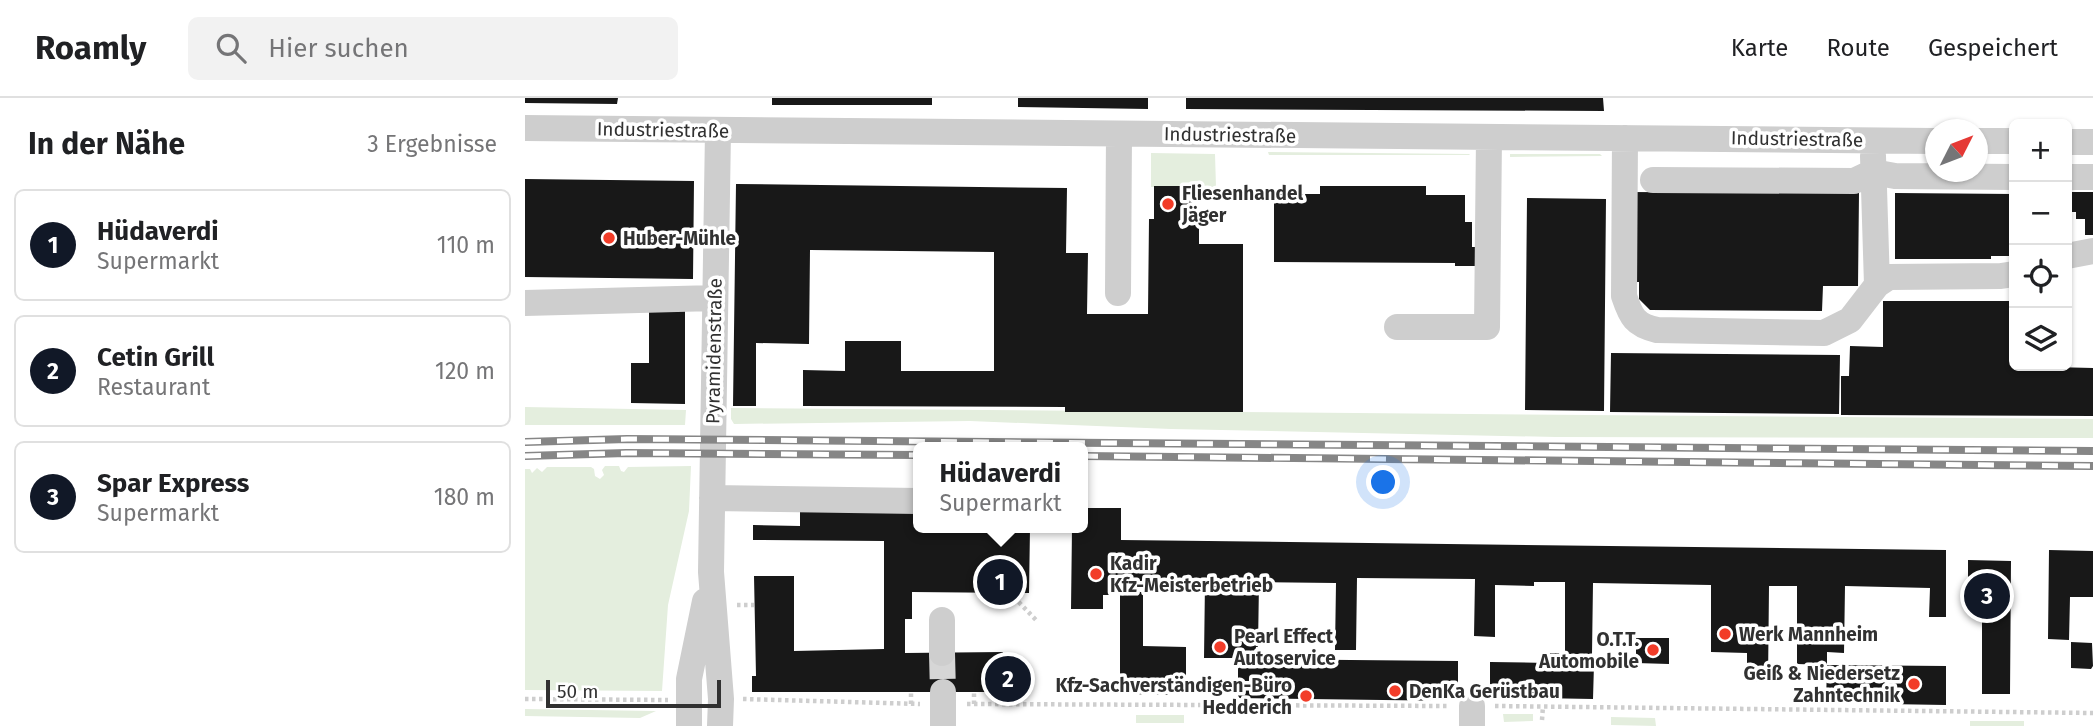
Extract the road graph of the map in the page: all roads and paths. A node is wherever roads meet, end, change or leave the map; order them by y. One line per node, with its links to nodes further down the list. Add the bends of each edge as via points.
1 (525, 128): 2 (street, Industriestraße)
2 (718, 131): 3 (street, Industriestraße); 20 (street, Pyramidenstraße)
3 (1119, 134): 4 (street, Industriestraße); 19 (street)
4 (1489, 137): 5 (street, Industriestraße); 22 (street, via 1487,327)
5 (1625, 138): 6 (street, Industriestraße); 18 (street, via 1624,296 1641,327 1825,332 1850,320)
6 (1873, 140): 7 (street, Industriestraße); 12 (street)
7 (1925, 141)
8 (1988, 141): 9 (street)
9 (2009, 141)
10 (2072, 142): 11 (street)
11 (2093, 142)
12 (1884, 174): 13 (street); 16 (street, via 1854,181); 18 (street)
13 (2009, 177)
14 (2072, 177): 15 (street)
15 (2093, 177)
16 (1653, 180)
17 (2009, 275): 18 (street, via 1889,277)
18 (1877, 285)
19 (1118, 293)
20 (715, 298): 21 (street); 23 (street, Pyramidenstraße)
21 (525, 303)
22 (1397, 327)
23 (712, 498): 24 (street); 25 (street, Pyramidenstraße)
24 (913, 501)
25 (711, 572): 50 (street, Pyramidenstraße, via 689,678); 51 (street, Pyramidenstraße)
26 (1009, 593): 30 (path)
27 (731, 605): 28 (path)
28 (754, 605)
29 (942, 620): 31 (street)
30 (1037, 621)
31 (942, 653)
32 (789, 692): 40 (path)
33 (855, 692): 41 (path)
34 (974, 692): 43 (path)
35 (911, 693): 42 (path)
36 (525, 699): 39 (path)
37 (746, 699): 38 (path)
38 (761, 699): 40 (path); 45 (path)
39 (668, 700)
40 (788, 700): 41 (path)
41 (854, 702): 42 (path)
42 (911, 704): 46 (path)
43 (974, 704): 46 (path); 48 (path)
44 (1543, 706): 47 (path); 48 (path); 49 (path)
45 (761, 707)
46 (943, 708)
47 (2093, 713)
48 (1472, 716)
49 (1542, 720)
50 (688, 726)
51 (720, 726)

